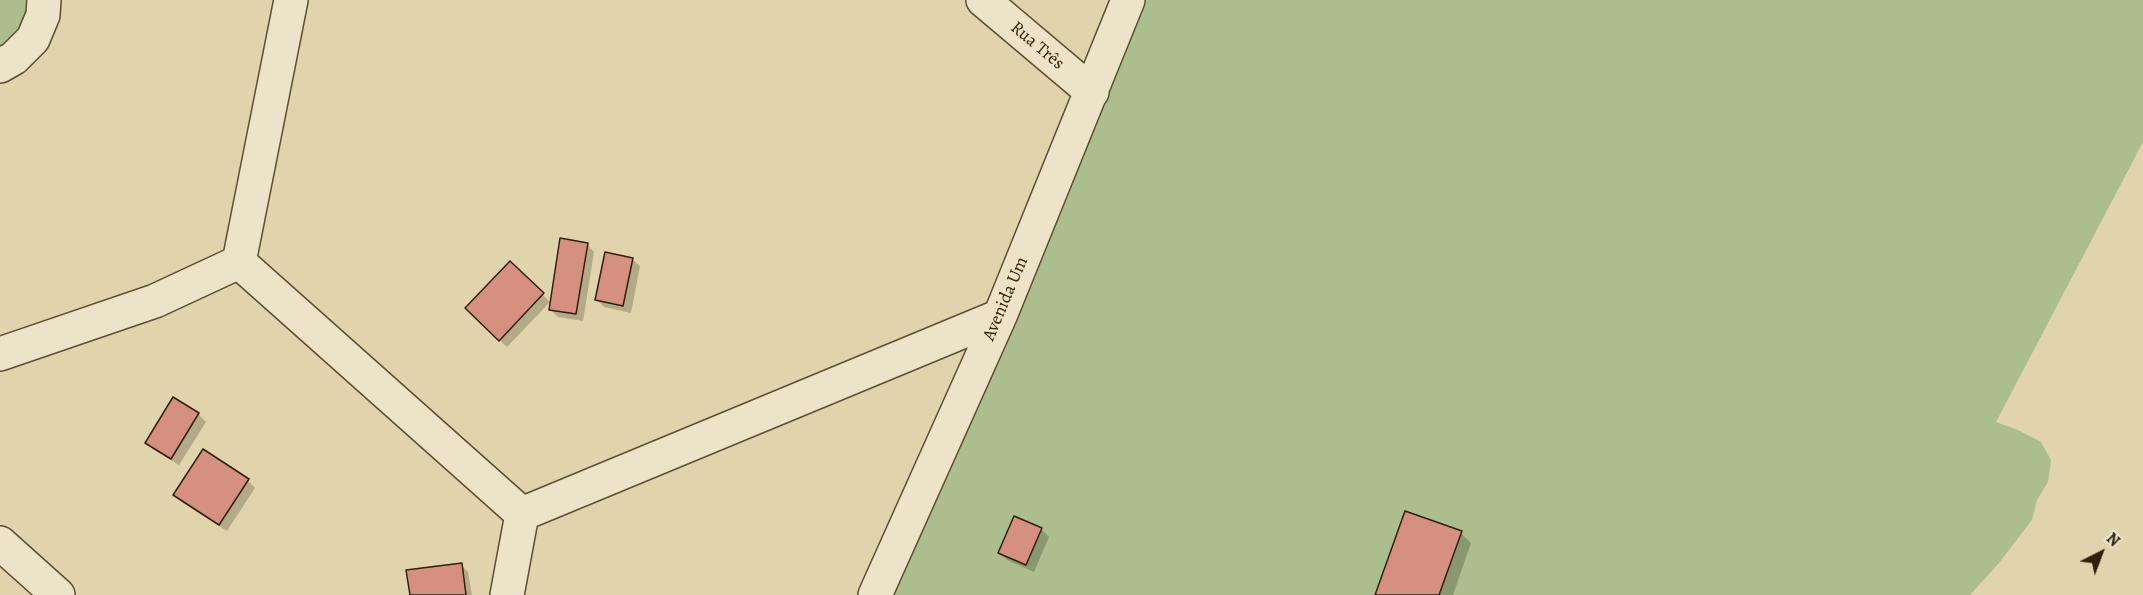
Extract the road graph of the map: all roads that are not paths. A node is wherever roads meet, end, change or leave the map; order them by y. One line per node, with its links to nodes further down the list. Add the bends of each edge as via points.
1 (44, 0): 5 (street, via 43,15 33,39)
2 (291, 0): 7 (street)
3 (983, 0): 6 (street, Rua Três)
4 (1128, 0): 6 (street, Avenida Um)
5 (0, 66)
6 (1092, 92): 8 (street, Avenida Um)
7 (239, 262): 9 (street, via 155,301); 10 (street)
8 (1000, 316): 10 (street); 14 (street, Avenida Um)
9 (0, 354)
10 (522, 514): 13 (street)
11 (0, 543): 12 (street)
12 (58, 595)
13 (507, 595)
14 (875, 595)

